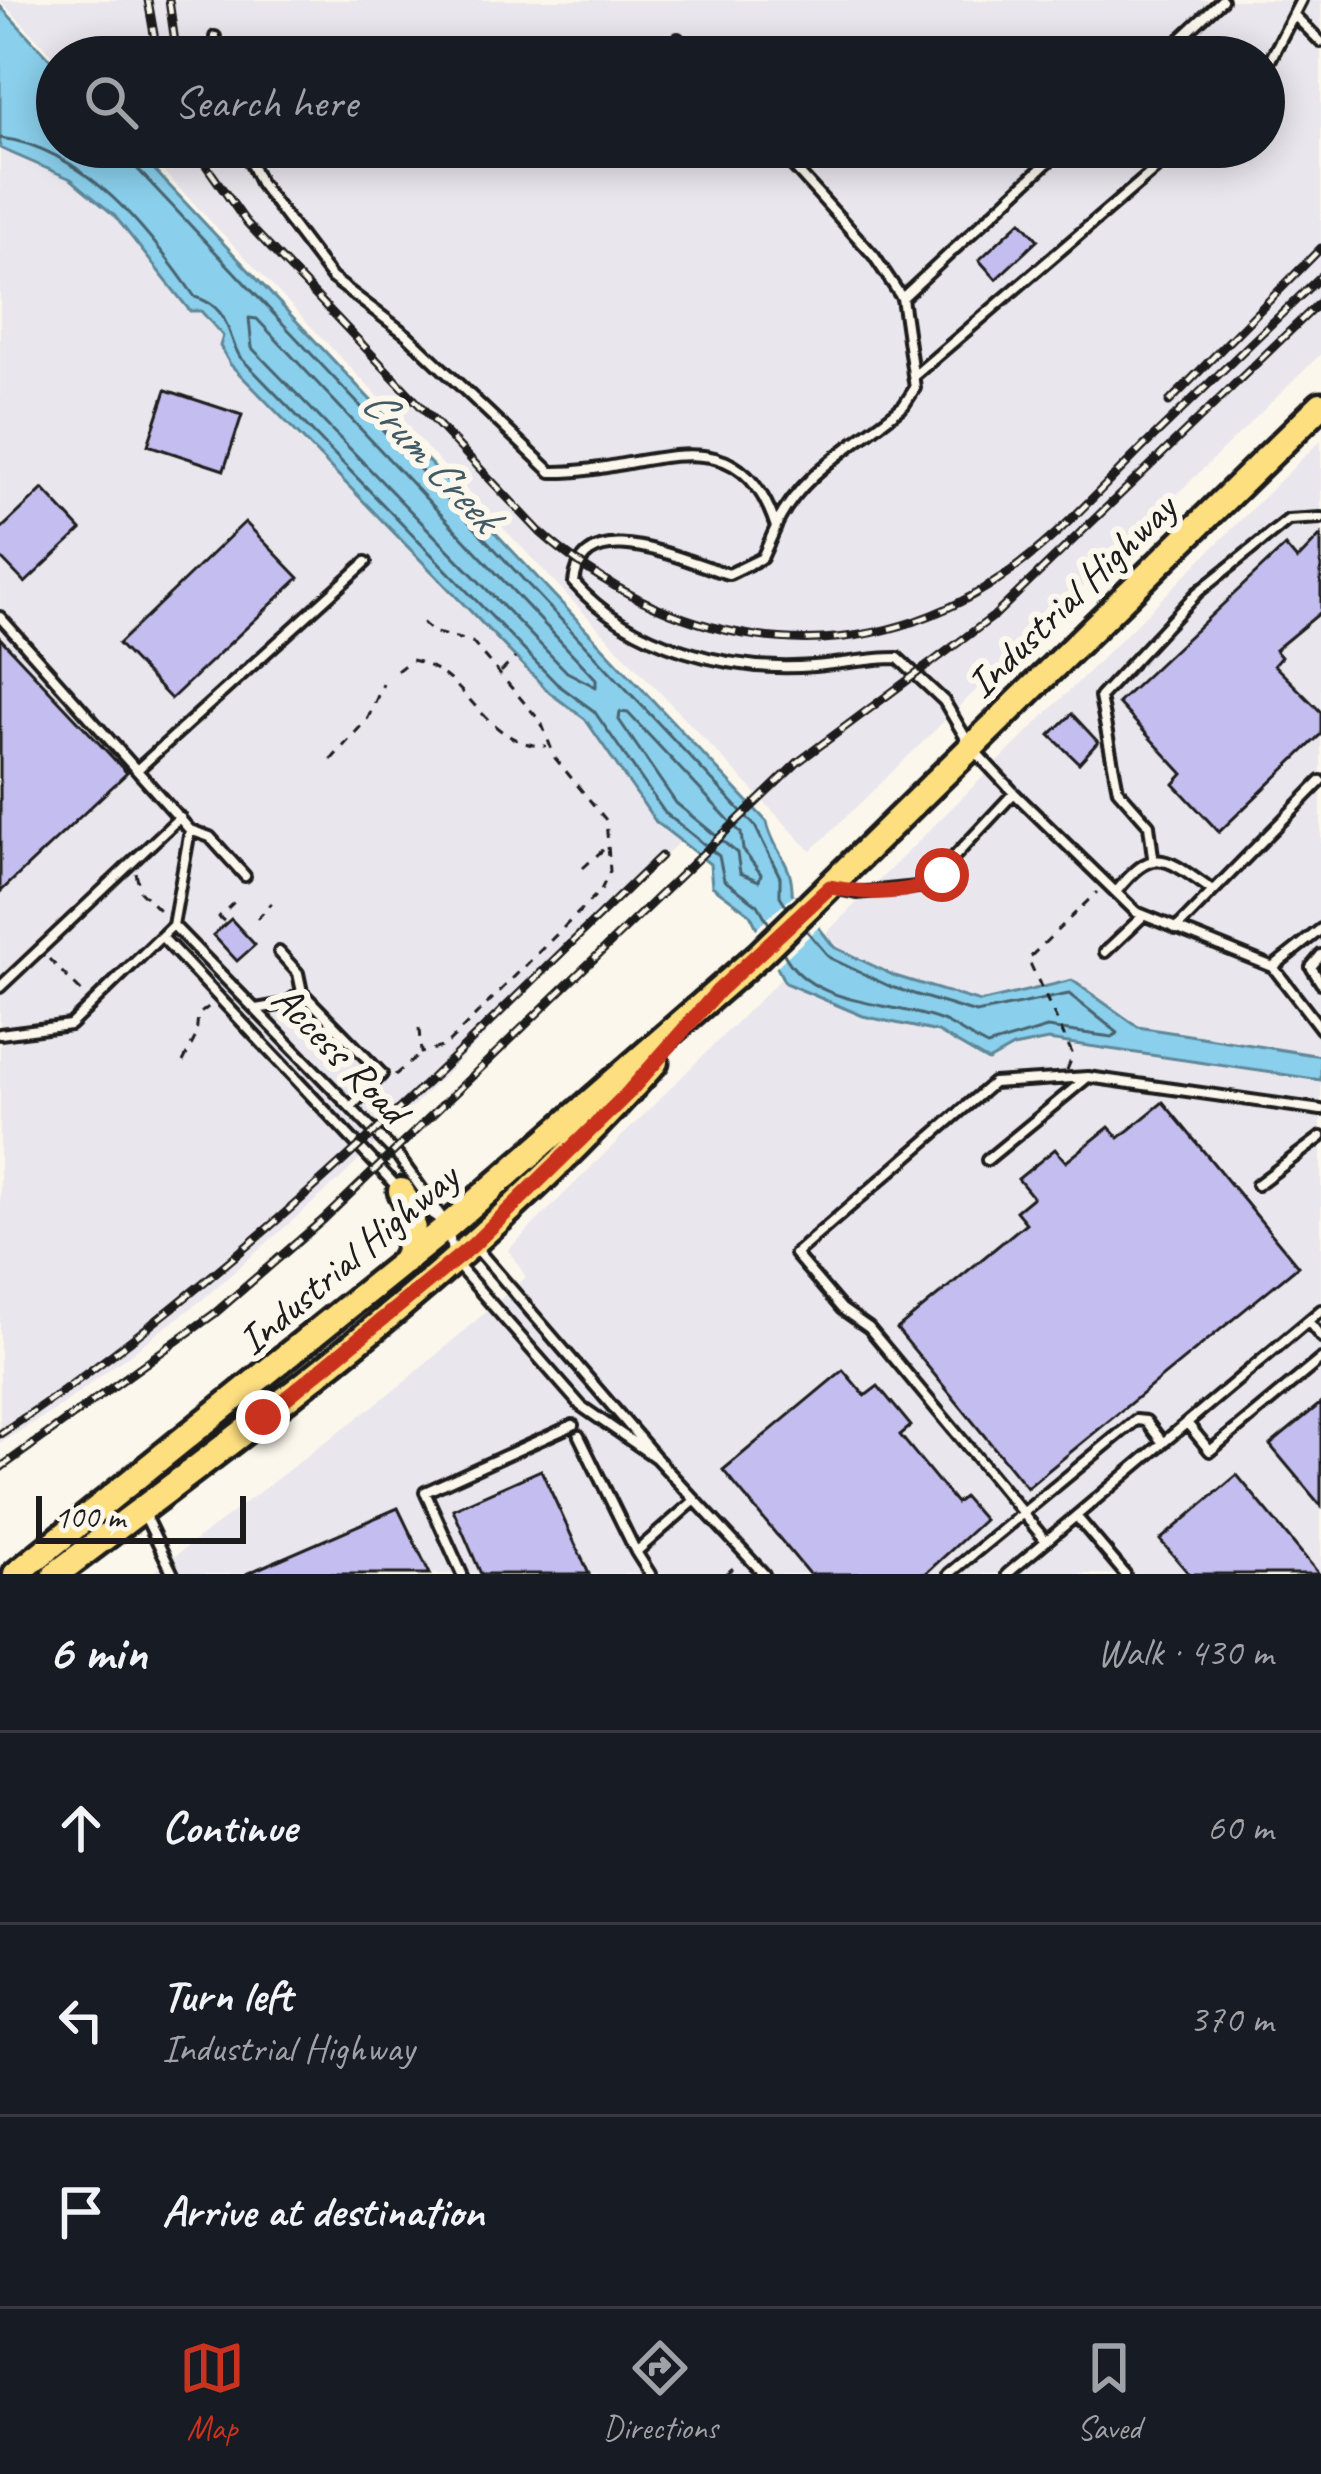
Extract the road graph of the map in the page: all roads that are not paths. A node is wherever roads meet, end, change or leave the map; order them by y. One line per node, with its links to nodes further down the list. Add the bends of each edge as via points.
1 (1222, 0): 4 (lane)
2 (1300, 0): 3 (lane)
3 (1294, 15): 5 (lane); 6 (lane)
4 (1183, 36)
5 (1283, 36)
6 (1321, 43)
7 (253, 168): 15 (lane, via 332,278 407,335 551,472 682,455 719,458 756,480)
8 (795, 168): 11 (lane)
9 (1041, 168): 11 (lane)
10 (1157, 168): 12 (lane)
11 (902, 298): 12 (lane)
12 (914, 376): 15 (lane, via 904,405 808,479)
13 (1321, 405): 18 (main road, Industrial Highway)
14 (1321, 518): 24 (lane, via 1288,520 1198,592 1100,697 1118,790 1149,825)
15 (776, 527): 18 (lane, via 762,558 729,574 607,543 575,569 574,583 639,633 719,662 811,667 898,658 944,701)
16 (366, 562): 19 (lane)
17 (0, 617): 19 (lane)
18 (971, 747): 21 (lane); 26 (main road, Industrial Highway)
19 (140, 768): 22 (lane)
20 (1321, 781): 27 (lane)
21 (1014, 793): 26 (lane, via 927,886); 28 (lane)
22 (179, 818): 23 (lane); 39 (lane)
23 (190, 830): 25 (lane, via 210,837); 30 (lane)
24 (1153, 857): 27 (lane); 28 (lane)
25 (245, 876)
26 (830, 887): 40 (main road, Industrial Highway)
27 (1210, 890): 31 (lane)
28 (1116, 892): 29 (lane)
29 (1143, 916): 31 (lane); 35 (lane)
30 (173, 925): 33 (lane); 42 (lane, Access Road)
31 (1176, 929): 37 (lane)
32 (1321, 929): 37 (lane)
33 (161, 937): 45 (lane, via 70,1025); 46 (lane, Access Road)
34 (279, 952): 41 (lane)
35 (1106, 952)
36 (1321, 955): 38 (lane, via 1311,967)
37 (1274, 967): 44 (lane)
38 (1321, 983)
39 (0, 987)
40 (718, 991): 54 (main road, Industrial Highway); 55 (main road, Industrial Highway, via 628,1093)
41 (302, 992): 42 (lane); 48 (lane, via 382,1074)
42 (256, 1009): 43 (lane, Access Road)
43 (267, 1020): 46 (lane); 48 (lane, Access Road)
44 (1321, 1029)
45 (0, 1034)
46 (252, 1034): 53 (lane, Access Road)
47 (1088, 1077): 49 (lane); 51 (lane); 68 (lane, via 993,1083 796,1254 869,1328)
48 (351, 1107): 54 (lane, Access Road)
49 (1321, 1110)
50 (1321, 1138): 52 (lane)
51 (987, 1160)
52 (1257, 1185)
53 (401, 1191): 54 (lane, Access Road); 56 (main road, via 415,1234)
54 (448, 1226): 55 (lane); 55 (lane); 56 (main road, Industrial Highway)
55 (463, 1252): 65 (lane); 65 (lane, via 581,1406); 67 (main road, Industrial Highway)
56 (404, 1263): 72 (main road, Industrial Highway)
57 (1321, 1310): 58 (lane)
58 (1308, 1321): 59 (lane); 61 (lane)
59 (1321, 1337)
60 (1321, 1359): 61 (lane, via 1210,1450)
61 (1187, 1423): 64 (lane)
62 (573, 1425): 75 (lane, via 425,1492)
63 (579, 1436): 71 (lane)
64 (1163, 1443): 68 (lane, via 1136,1420); 69 (lane)
65 (656, 1458): 66 (lane)
66 (694, 1501): 71 (lane); 77 (lane)
67 (142, 1509): 73 (main road, Industrial Highway); 74 (lane)
68 (1022, 1514): 70 (lane); 78 (lane)
69 (1076, 1516): 70 (lane); 80 (lane)
70 (1046, 1541): 79 (lane)
71 (636, 1552): 76 (lane)
72 (16, 1574)
73 (56, 1574)
74 (173, 1574)
75 (462, 1574)
76 (650, 1574)
77 (764, 1574)
78 (949, 1574)
79 (1007, 1574)
80 (1125, 1574)

